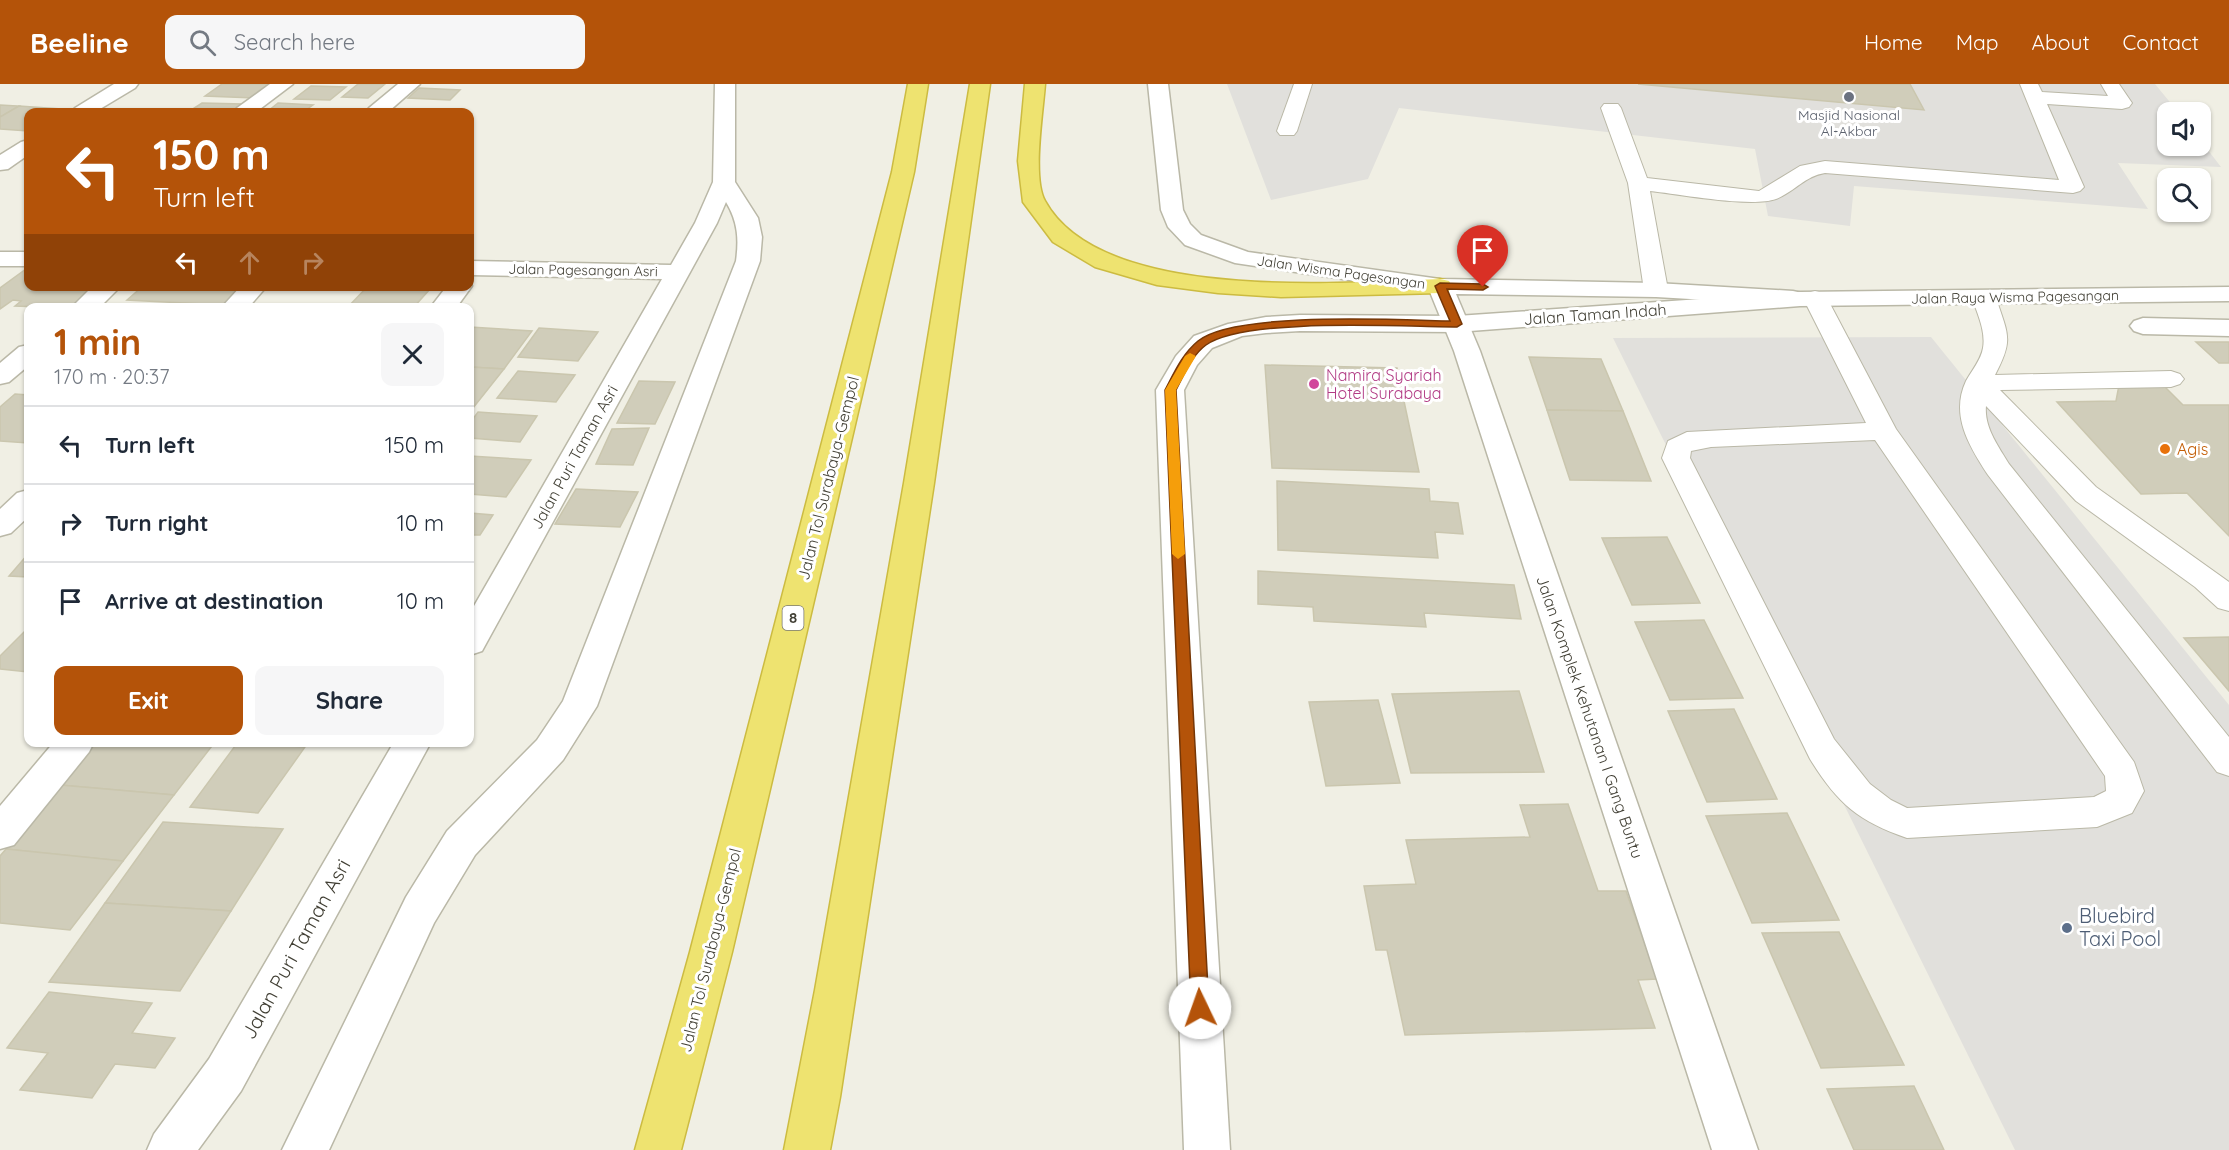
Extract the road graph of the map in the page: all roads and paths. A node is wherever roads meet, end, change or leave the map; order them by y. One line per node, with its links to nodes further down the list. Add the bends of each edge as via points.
1 (128, 84): 12 (street)
2 (283, 84): 13 (street)
3 (410, 84): 14 (street)
4 (725, 84): 19 (street, Jalan Pagesangan Asri)
5 (918, 84): 55 (highway, Jalan Tol Surabaya–Gempol / 8, via 903,172 714,940)
6 (980, 84): 52 (highway)
7 (1035, 84): 25 (highway, via 1029,180 1033,199 1044,221 1085,252 1125,271 1178,282 1304,290)
8 (1158, 84): 25 (street, Jalan Wisma Pagesangan, via 1172,210 1180,227 1193,240 1243,258)
9 (1303, 84): 16 (lane)
10 (2110, 84): 11 (lane, via 2122,103)
11 (2031, 91): 20 (lane, via 2073,187 1825,167 1807,170 1759,197)
12 (89, 108)
13 (250, 108)
14 (381, 108)
15 (1611, 108): 20 (lane)
16 (1287, 131)
17 (24, 149): 18 (street)
18 (0, 164)
19 (724, 182): 23 (street, Jalan Pagesangan Asri); 54 (street, via 748,222 752,240 748,261 579,706 550,750 460,843 420,910)
20 (1638, 183): 26 (lane)
21 (0, 259): 22 (street)
22 (24, 260)
23 (678, 272): 24 (street, Jalan Pagesangan Asri); 47 (street, Jalan Puri Taman Asri)
24 (474, 275)
25 (1440, 286): 26 (street, Jalan Wisma Pagesangan); 36 (street, Jalan Komplek Kehutanan I Gang Buntu)
26 (1656, 290): 32 (street, Jalan Wisma Pagesangan)
27 (103, 291): 33 (street)
28 (250, 291): 34 (street)
29 (456, 291): 35 (street)
30 (2229, 294): 31 (street, Jalan Raya Wisma Pagesangan)
31 (1984, 298): 32 (street, Jalan Raya Wisma Pagesangan); 42 (lane, via 1996,343)
32 (1807, 299): 36 (street, Jalan Taman Indah); 43 (lane)
33 (89, 303)
34 (238, 303)
35 (446, 303)
36 (1457, 324): 58 (street, Jalan Taman Indah, via 1300,323 1237,330 1203,342 1185,362 1170,390); 59 (street, Jalan Komplek Kehutanan I Gang Buntu)
37 (2143, 326): 38 (street)
38 (2229, 328)
39 (24, 356): 40 (street)
40 (0, 376)
41 (2171, 379): 42 (lane)
42 (1978, 383): 46 (lane, via 2086,494 2206,579); 50 (lane, via 1970,412 1998,469)
43 (1883, 431): 43 (lane, via 2122,772 2126,791 2119,802 2097,812 1907,823 1868,806 1845,785 1822,749 1676,458 1678,447 1687,441 1711,438)
44 (24, 504): 45 (street)
45 (0, 526)
46 (2229, 600)
47 (474, 635)
48 (72, 747): 51 (street)
49 (409, 747): 53 (street, Jalan Puri Taman Asri, via 225,1075)
50 (2229, 762)
51 (0, 832)
52 (821, 1079): 56 (highway); 57 (highway)
53 (170, 1150)
54 (305, 1150)
55 (658, 1150)
56 (807, 1150)
57 (823, 1150)
58 (1207, 1150)
59 (1735, 1150)

